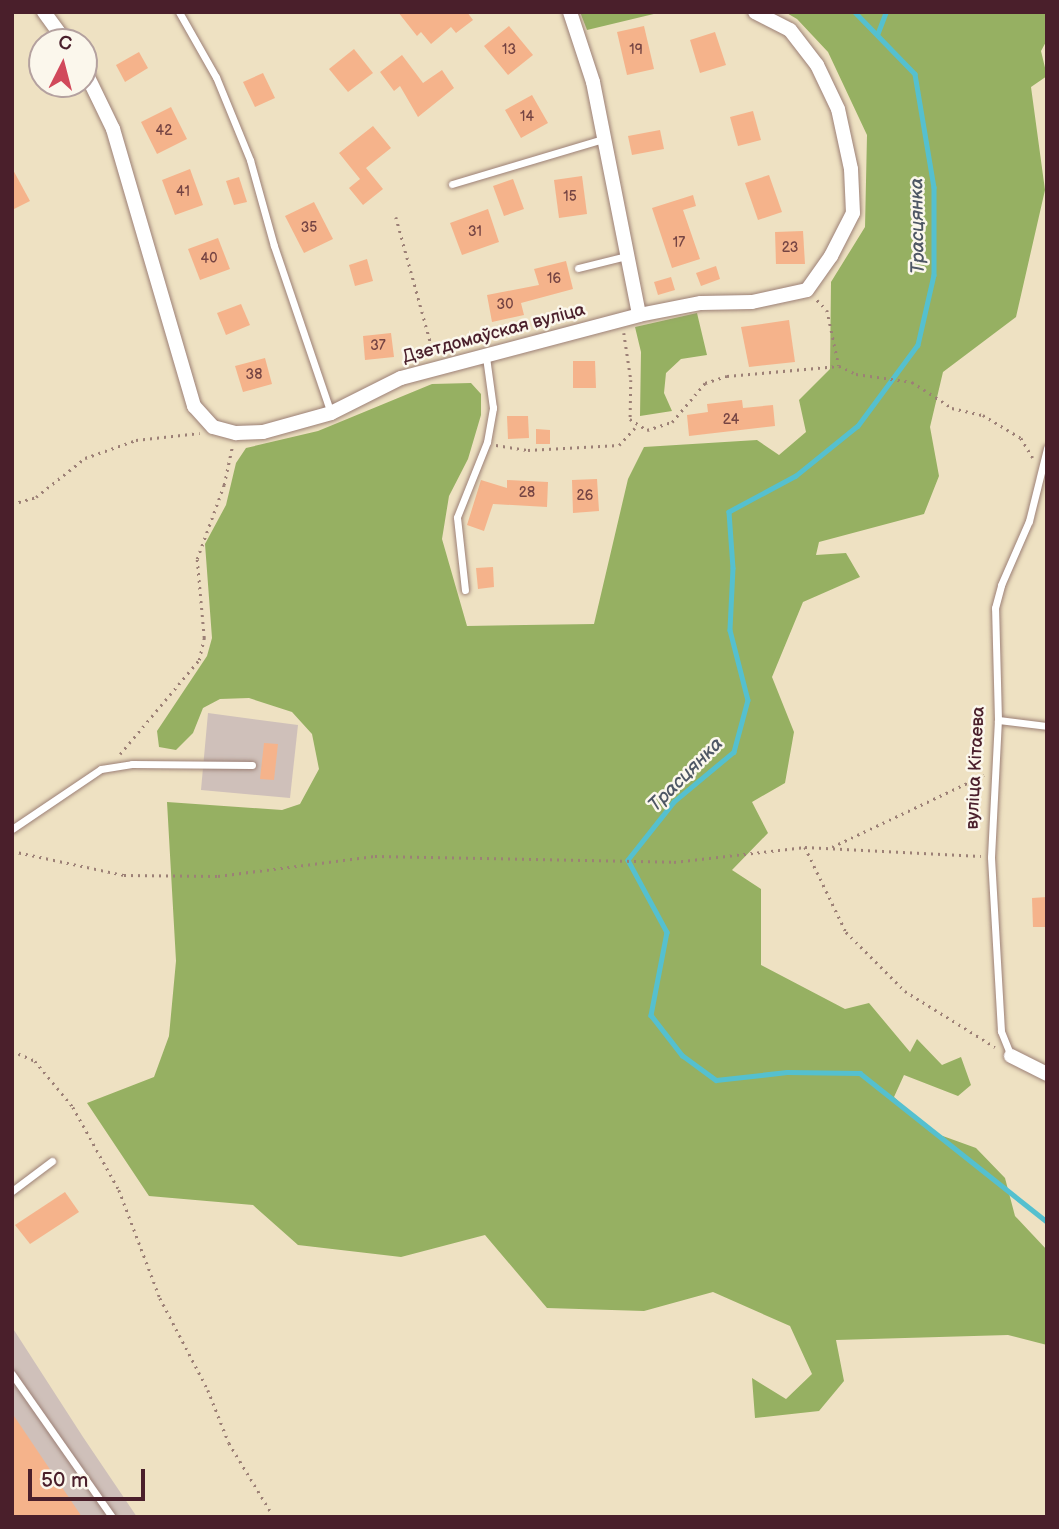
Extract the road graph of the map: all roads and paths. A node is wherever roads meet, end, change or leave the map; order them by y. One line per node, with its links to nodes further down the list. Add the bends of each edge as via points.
1 (44, 12): 5 (street)
2 (179, 12): 18 (lane, via 216,77 250,160)
3 (570, 12): 7 (street, via 593,82)
4 (755, 12): 12 (street, via 790,30 817,65 838,109 851,169 853,213)
5 (56, 28)
6 (98, 98): 19 (street, via 113,129 194,406)
7 (603, 139): 8 (lane); 10 (street)
8 (452, 184)
9 (396, 217): 17 (path)
10 (626, 256): 11 (lane); 13 (street)
11 (578, 268)
12 (807, 289): 13 (street, Дзетдомаўская вуліца, via 752,302 701,303); 16 (path, via 827,310)
13 (639, 315): 14 (street, Дзетдомаўская вуліца)
14 (621, 320): 15 (street, Дзетдомаўская вуліца); 20 (path, via 629,351 630,419)
15 (485, 356): 17 (street, Дзетдомаўская вуліца); 22 (lane, via 493,408)
16 (839, 366): 20 (path, via 727,376 705,383 672,422 658,429); 24 (path, via 856,374 912,382 952,408 983,415 1021,438)
17 (437, 369): 18 (street, Дзетдомаўская вуліца, via 401,378)
18 (331, 413): 21 (street, Дзетдомаўская вуліца, via 290,426)
19 (213, 427): 21 (street, Дзетдомаўская вуліца); 25 (path, via 194,436 136,440 85,458 36,497)
20 (636, 427): 22 (path, via 619,445 528,450)
21 (236, 433): 30 (path, via 224,485 197,559 204,638 199,660 123,751)
22 (487, 442): 26 (lane, via 457,517)
23 (1047, 448): 24 (lane, вуліца Кітаева)
24 (1041, 470): 27 (lane, вуліца Кітаева, via 1029,521 1000,585 995,608)
25 (12, 504)
26 (466, 590)
27 (998, 720): 28 (lane); 31 (lane, вуліца Кітаева)
28 (1047, 726)
29 (252, 765): 30 (lane, via 132,764)
30 (101, 769): 32 (lane)
31 (992, 771): 34 (path); 36 (lane, вуліца Кітаева)
32 (12, 829)
33 (805, 847): 34 (path); 35 (path, via 674,862 375,856 218,876 124,875); 38 (path, via 846,932 905,991)
34 (829, 848): 36 (path)
35 (12, 851)
36 (991, 857): 38 (lane, вуліца Кітаева, via 1001,1031)
37 (12, 1051): 44 (path, via 35,1061 73,1107 113,1178 160,1298 208,1390 229,1443)
38 (1012, 1056): 39 (street)
39 (1047, 1074)
40 (52, 1161): 41 (lane)
41 (12, 1191)
42 (12, 1374): 43 (lane)
43 (112, 1517)
44 (274, 1517)

